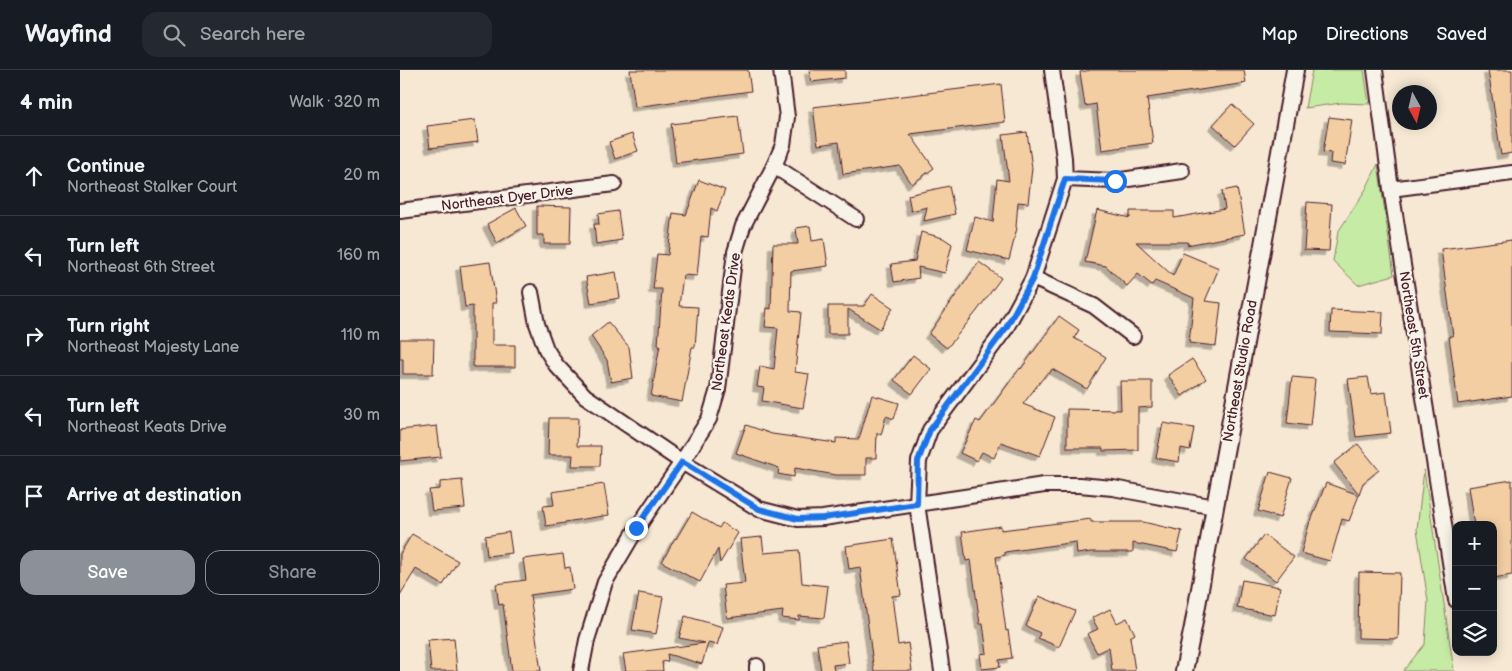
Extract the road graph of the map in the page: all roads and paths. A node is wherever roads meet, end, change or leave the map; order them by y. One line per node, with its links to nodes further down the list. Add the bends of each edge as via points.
1 (781, 70): 5 (street, Northeast Keats Drive, via 787,117 783,145)
2 (1052, 70): 8 (street)
3 (1294, 70): 18 (street, Northeast Studio Road)
4 (1375, 70): 10 (street, Northeast 5th Street)
5 (774, 166): 12 (street); 16 (street, Northeast Keats Drive, via 743,226 735,252 718,389 709,419)
6 (1182, 171): 8 (street, via 1115,181)
7 (1512, 172): 10 (street)
8 (1065, 179): 13 (street)
9 (614, 184): 11 (street, Northeast Dyer Drive)
10 (1391, 189): 19 (street, Northeast 5th Street)
11 (400, 211)
12 (856, 219)
13 (1033, 278): 15 (street, via 1094,306); 17 (street, via 1006,328 930,430 918,461)
14 (531, 292): 16 (street, via 546,349 569,380 585,396)
15 (1133, 336)
16 (682, 462): 17 (street, via 759,509 798,519); 20 (street, Northeast Keats Drive, via 636,528 605,582)
17 (917, 504): 18 (street, via 1044,485 1079,485); 21 (street)
18 (1215, 507): 22 (street, Northeast Studio Road)
19 (1452, 575)
20 (581, 671)
21 (942, 671)
22 (1184, 671)

